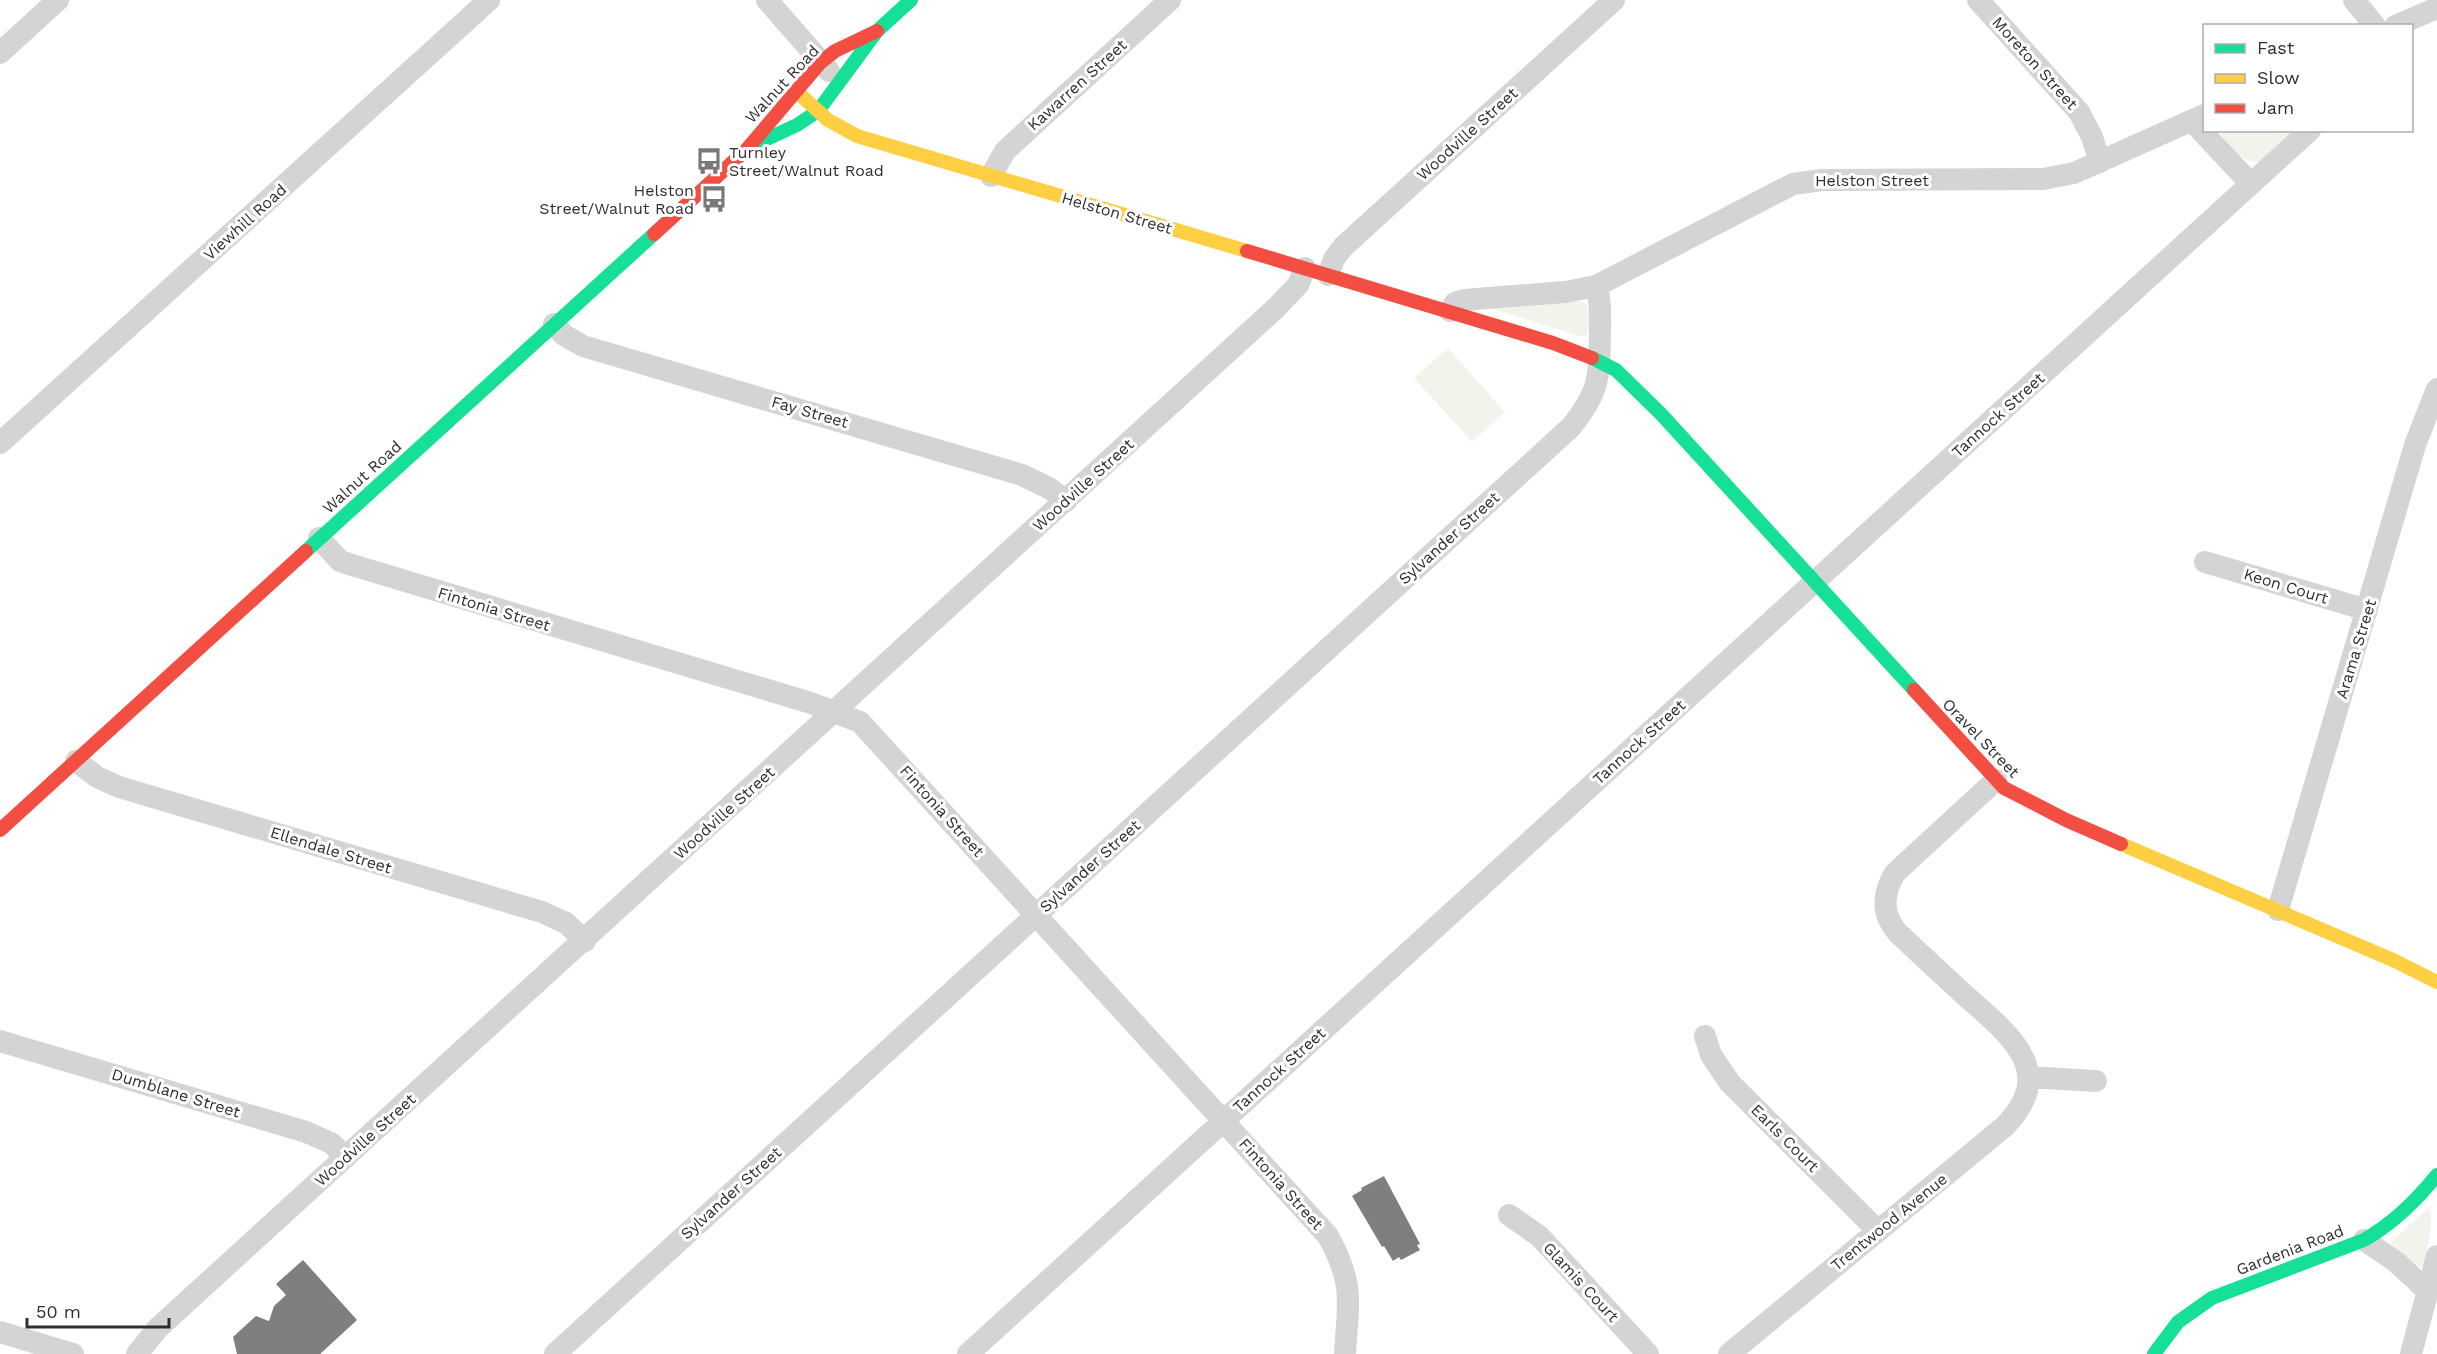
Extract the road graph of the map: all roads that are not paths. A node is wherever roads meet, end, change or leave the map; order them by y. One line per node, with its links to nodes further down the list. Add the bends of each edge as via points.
1 (58, 0): 13 (street)
2 (489, 0): 33 (street, Viewhill Road)
3 (767, 0): 14 (street)
4 (911, 0): 12 (street, Walnut Road)
5 (1170, 0): 23 (street, Kawarren Street, via 1005,151)
6 (1614, 0): 26 (street, Woodville Street, via 1343,247)
7 (1978, 0): 22 (street, Moreton Street, via 2079,112)
8 (2354, 0): 10 (street)
9 (2437, 8): 11 (street)
10 (2373, 24)
11 (2400, 24)
12 (877, 31): 14 (street, Walnut Road); 15 (street, Walnut Road)
13 (2, 46)
14 (820, 63): 15 (street); 16 (street, Walnut Road)
15 (840, 81): 17 (street, Walnut Road)
16 (796, 92): 17 (street, Helston Street); 21 (street, Walnut Road)
17 (818, 111): 21 (street, Walnut Road); 23 (street, Helston Street, via 857,136)
18 (2198, 118): 22 (street, Helston Street)
19 (2209, 132): 24 (street)
20 (2308, 132): 24 (street, Tannock Street)
21 (747, 149): 29 (street, Walnut Road)
22 (2100, 162): 27 (street, Helston Street, via 2043,179 1799,182)
23 (991, 176): 25 (street, Helston Street)
24 (2251, 184): 37 (street, Tannock Street)
25 (1305, 268): 26 (street, Helston Street); 34 (street, Woodville Street, via 1298,285 1282,302)
26 (1328, 275): 28 (street, Helston Street)
27 (1596, 286): 28 (street, Helston Street, via 1464,300 1455,303); 30 (street, Sylvander Street)
28 (1450, 311): 30 (street, Helston Street)
29 (554, 324): 34 (street, Fay Street, via 583,346 1022,475); 35 (street, Walnut Road)
30 (1600, 361): 32 (street, Helston Street, via 1629,381); 44 (street, Sylvander Street, via 1595,390 1571,427)
31 (2437, 389): 38 (street, Arama Street, via 2415,445)
32 (1661, 414): 37 (street, Oravel Street)
33 (0, 443)
34 (1066, 501): 39 (street, Woodville Street)
35 (319, 538): 39 (street, Fintonia Street, via 340,561 352,566); 40 (street, Walnut Road)
36 (2205, 562): 38 (street, Keon Court)
37 (1814, 582): 41 (street, Oravel Street); 51 (street, Tannock Street)
38 (2367, 610): 43 (street, Arama Street)
39 (836, 711): 44 (street, Fintonia Street, via 867,729); 45 (street, Woodville Street)
40 (76, 761): 42 (street, Walnut Road); 45 (street, Ellendale Street, via 119,787 542,912 566,923)
41 (1996, 780): 43 (street, Oravel Street, via 2027,802); 49 (street, via 1895,873 1886,892 1886,912 1896,932 2014,1041)
42 (0, 830)
43 (2278, 910): 46 (street, Oravel Street)
44 (1037, 915): 51 (street, Fintonia Street); 62 (street, Sylvander Street)
45 (585, 941): 52 (street, Woodville Street)
46 (2437, 982)
47 (1705, 1036): 55 (street, Earls Court, via 1711,1055 1730,1083)
48 (0, 1041): 52 (street, Dumblane Street, via 306,1132 330,1143)
49 (2029, 1077): 50 (street); 55 (street, Trentwood Avenue, via 2025,1098 2006,1126)
50 (2096, 1081)
51 (1224, 1120): 63 (street, Tannock Street); 64 (street, Fintonia Street, via 1318,1223 1338,1254 1350,1304)
52 (346, 1157): 61 (street, Woodville Street, via 158,1328)
53 (2437, 1175): 56 (street, Gardenia Road, via 2401,1217)
54 (1509, 1215): 65 (street, Glamis Court, via 1539,1236)
55 (1878, 1231): 66 (street, Trentwood Avenue)
56 (2364, 1240): 58 (street); 67 (street, Gardenia Road, via 2212,1298 2178,1322)
57 (2437, 1256): 58 (street)
58 (2429, 1292): 68 (street)
59 (0, 1332): 60 (street)
60 (73, 1354)
61 (137, 1354)
62 (555, 1354)
63 (968, 1354)
64 (1345, 1354)
65 (1648, 1354)
66 (1729, 1354)
67 (2154, 1354)
68 (2411, 1354)

